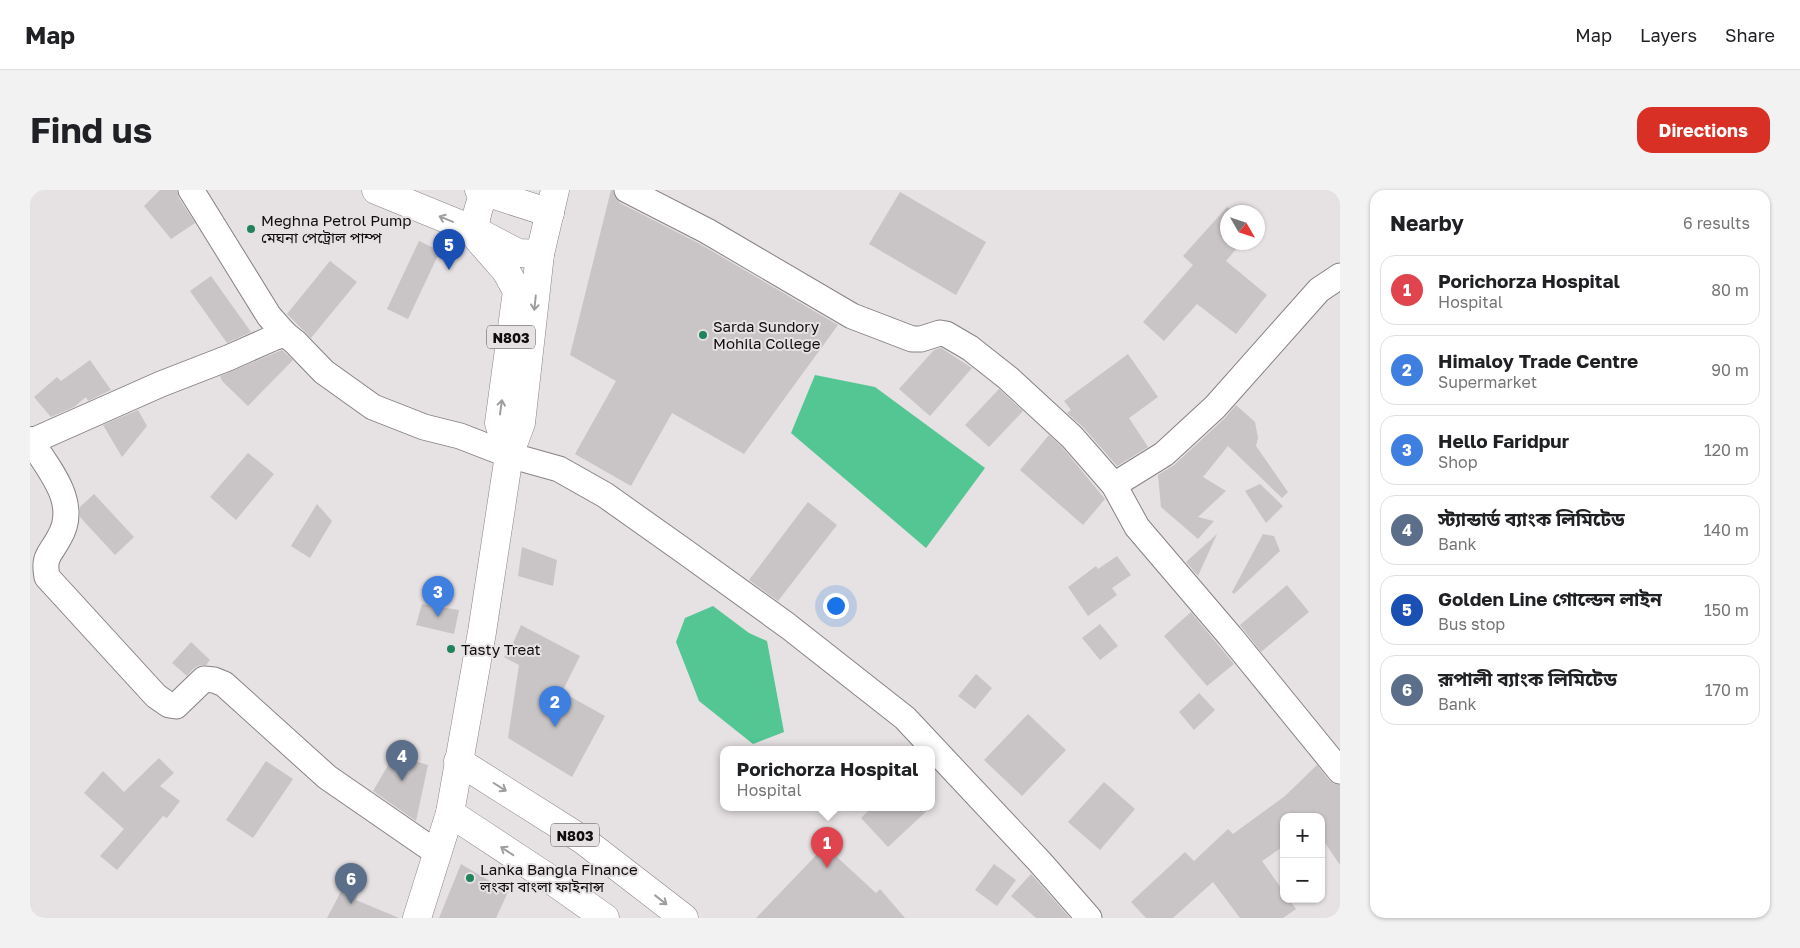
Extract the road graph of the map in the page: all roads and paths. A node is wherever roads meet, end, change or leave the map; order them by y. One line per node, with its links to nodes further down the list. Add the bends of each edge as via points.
1 (191, 190): 9 (street, via 269,316)
2 (376, 190): 6 (main road, one-way to 2)
3 (627, 190): 12 (street, via 707,231 852,316 912,339 946,334 970,348 1066,432)
4 (484, 191): 5 (main road); 6 (main road, via 476,218)
5 (552, 201): 7 (main road, N803)
6 (476, 231): 7 (main road, via 518,253); 11 (main road, N803, one-way to 6, via 499,423 517,291 506,271 478,239)
7 (540, 254): 11 (main road, N803, one-way to 11, via 521,423)
8 (1340, 276): 12 (street, via 1318,290 1215,407 1164,454)
9 (285, 334): 10 (street); 11 (street, via 324,372 373,407)
10 (30, 440): 18 (street, via 66,503 67,517 60,538 44,564 47,577 156,696 176,706 204,679 224,684 327,777)
11 (509, 454): 13 (street, via 559,469 605,495 788,626 905,718); 15 (main road, N803, via 482,632)
12 (1114, 485): 16 (street, via 1137,527)
13 (931, 746)
14 (935, 750): 22 (street)
15 (458, 761): 17 (main road, N803); 21 (main road, N803, one-way to 21, via 583,840)
16 (1340, 771)
17 (450, 813): 18 (main road); 20 (main road, one-way to 17)
18 (436, 853): 19 (main road)
19 (417, 918)
20 (605, 918)
21 (684, 918)
22 (1090, 918)

